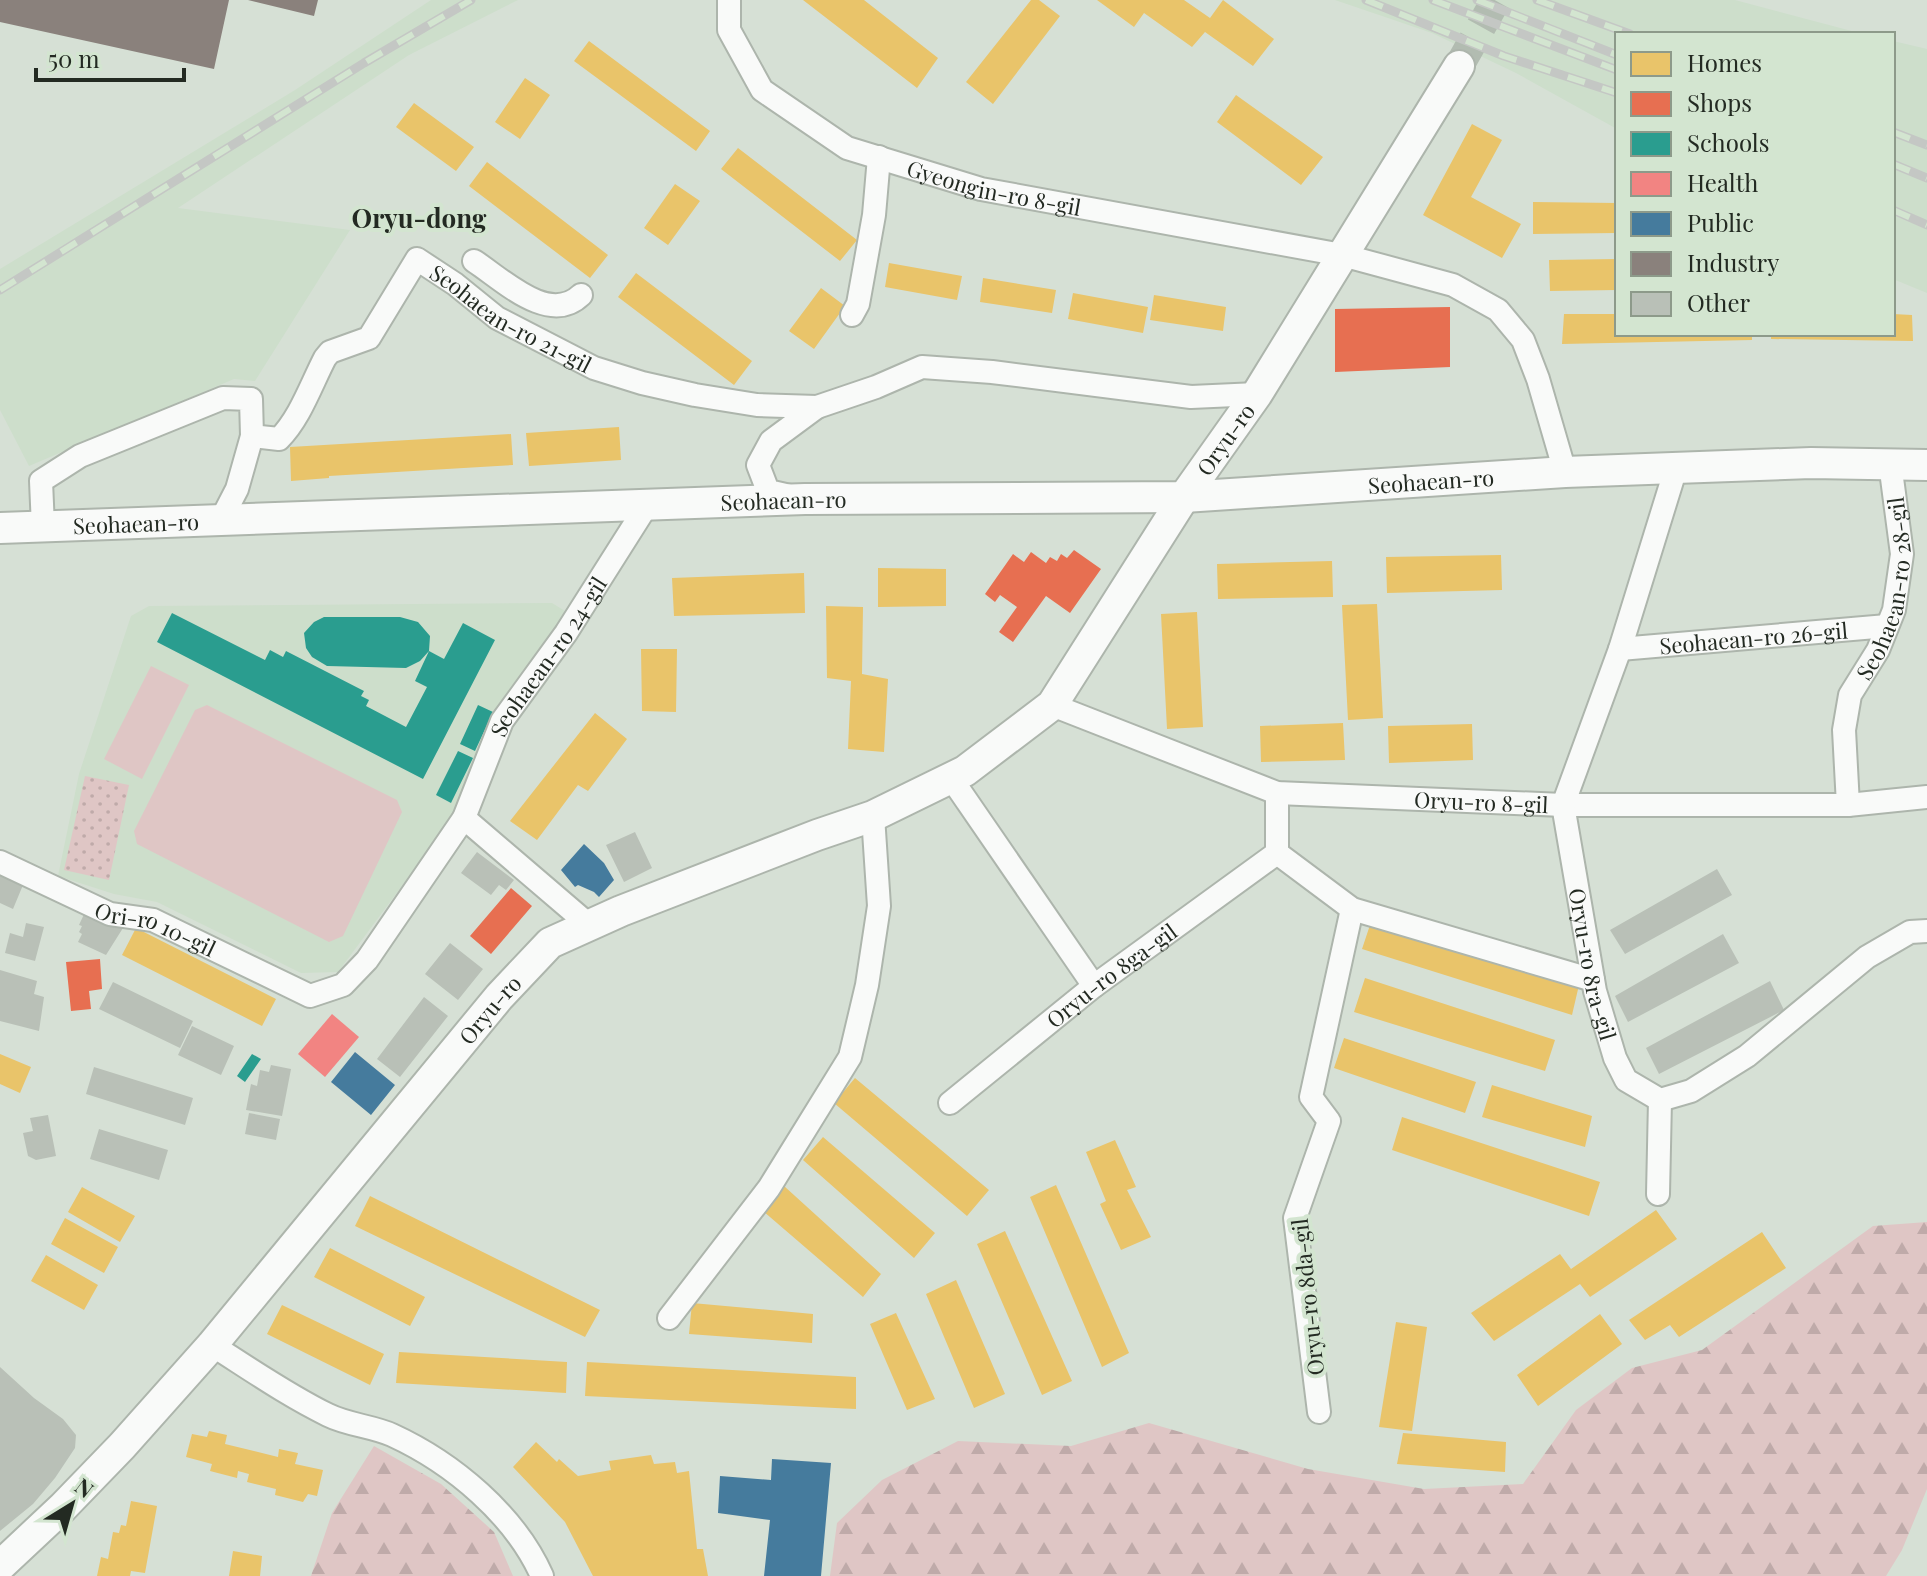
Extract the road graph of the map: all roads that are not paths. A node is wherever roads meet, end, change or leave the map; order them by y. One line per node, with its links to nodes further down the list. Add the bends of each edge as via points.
1 (729, 0): 3 (street, Gyeongin-ro 8-gil, via 729,30 762,90 847,148)
2 (1459, 66): 4 (main road, Oryu-ro)
3 (879, 157): 4 (street, Gyeongin-ro 8-gil, via 981,189); 7 (street, via 874,215)
4 (1342, 255): 8 (main road, Oryu-ro); 14 (street, via 1453,285 1498,310 1523,340)
5 (474, 261): 6 (street, via 550,307 572,304)
6 (581, 295)
7 (852, 315)
8 (1257, 394): 9 (street, Seohaean-ro 21-gil, via 1191,397 922,367); 15 (main road, Oryu-ro)
9 (817, 407): 10 (street, Seohaean-ro 21-gil, via 695,395 594,368 497,318 417,259 369,338 325,358 284,434 279,439); 16 (street, Seohaean-ro 21-gil, via 771,441 758,465 768,491)
10 (252, 436): 18 (street, via 237,489); 19 (street, via 251,399 223,398 80,456 41,481)
11 (1890, 463): 12 (main road, Seohaean-ro); 13 (main road, Seohaean-ro); 21 (street, Seohaean-ro 28-gil, via 1902,554)
12 (1927, 465)
13 (1676, 468): 14 (main road, Seohaean-ro); 22 (street, Seohaean-ro 26-gil)
14 (1565, 472): 15 (main road, Seohaean-ro)
15 (1184, 497): 16 (main road, Seohaean-ro); 23 (main road, Oryu-ro)
16 (805, 499): 17 (main road, Seohaean-ro)
17 (647, 505): 18 (main road, Seohaean-ro); 30 (street, Seohaean-ro 24-gil, via 566,633 502,721)
18 (221, 520): 19 (main road, Seohaean-ro)
19 (43, 527): 20 (main road, Seohaean-ro)
20 (0, 528)
21 (1887, 626): 22 (street, Seohaean-ro 26-gil); 28 (street, Seohaean-ro 28-gil, via 1850,695 1844,730)
22 (1620, 649): 27 (street, Seohaean-ro 26-gil)
23 (1052, 705): 24 (main road, Oryu-ro); 25 (street, Oryu-ro 8-gil)
24 (951, 778): 29 (main road, Oryu-ro); 37 (street)
25 (1277, 793): 27 (street, Oryu-ro 8-gil); 31 (street)
26 (1927, 797): 28 (street, Oryu-ro 8-gil)
27 (1563, 805): 28 (street, Oryu-ro 8-gil); 36 (street, Oryu-ro 8ra-gil)
28 (1848, 805)
29 (873, 816): 34 (main road, Oryu-ro); 42 (street, via 879,906 850,1057 769,1188)
30 (464, 818): 34 (street); 38 (street, Seohaean-ro 24-gil, via 367,960 343,985)
31 (1277, 853): 33 (street); 37 (street, Oryu-ro 8ga-gil)
32 (0, 862): 38 (street, Ori-ro 10-gil, via 110,914 153,920)
33 (1352, 909): 36 (street); 44 (street, Oryu-ro 8da-gil, via 1311,1097 1329,1121 1295,1218)
34 (589, 925): 43 (main road, Oryu-ro, via 550,943 499,997)
35 (1927, 931): 39 (street, via 1910,932 1867,957 1747,1056 1691,1091)
36 (1593, 980): 39 (street, Oryu-ro 8ra-gil, via 1626,1080)
37 (1094, 986): 40 (street, Oryu-ro 8ga-gil)
38 (310, 996)
39 (1660, 1100): 41 (street)
40 (950, 1103)
41 (1658, 1194)
42 (669, 1318)
43 (212, 1345): 45 (main road, Oryu-ro, via 122,1446); 46 (street, via 332,1417 392,1435 430,1457 505,1517)
44 (1319, 1412)
45 (0, 1566)
46 (542, 1576)

